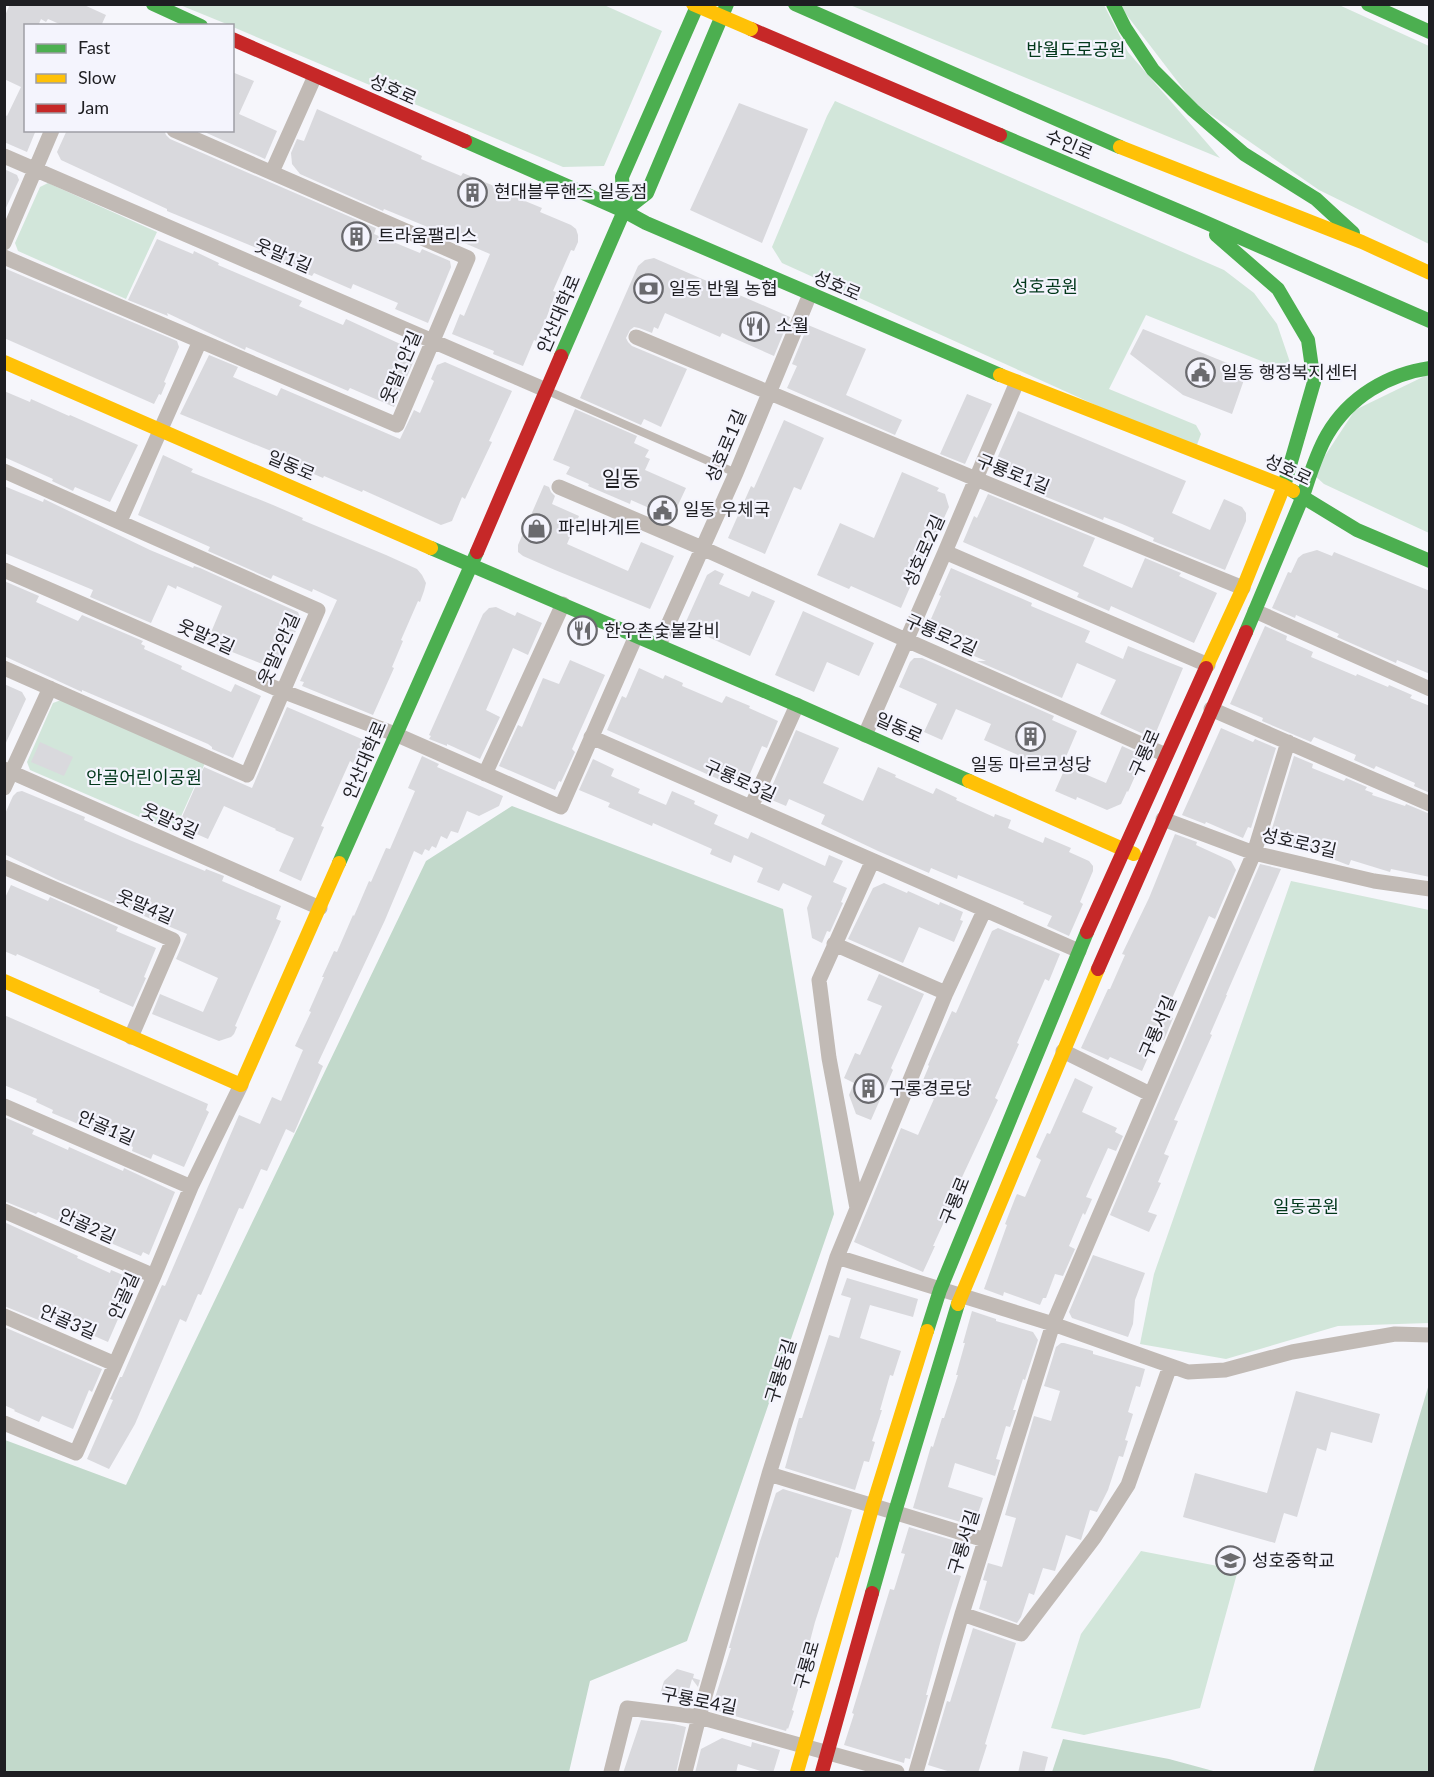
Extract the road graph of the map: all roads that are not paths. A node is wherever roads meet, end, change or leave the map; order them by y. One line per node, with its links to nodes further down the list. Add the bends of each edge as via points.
1 (153, 4): 8 (main road)
2 (693, 4): 18 (main road, 수인로, bridge)
3 (698, 4): 17 (main road, 안산대학로, via 622,177)
4 (727, 4): 17 (main road, 안산대학로, via 647,193)
5 (795, 4): 19 (main road, 수인로, via 1122,148)
6 (1113, 4): 19 (main road, via 1153,70 1193,110 1244,154 1316,199)
7 (1368, 4): 9 (main road)
8 (197, 24)
9 (1430, 32)
10 (234, 40): 11 (main road, 성호로)
11 (315, 76): 16 (street); 17 (main road, 성호로)
12 (51, 132): 15 (street)
13 (179, 132): 16 (street, 웃말1안길)
14 (4, 156): 15 (street, 웃말1길)
15 (35, 170): 20 (street); 27 (street, 웃말1길)
16 (273, 172): 27 (street, 웃말1안길, via 468,258)
17 (624, 211): 23 (main road, 성호로); 31 (main road, 안산대학로)
18 (1200, 220): 24 (main road, 수인로); 37 (main road, 구룡로, via 1278,289 1308,340 1314,382)
19 (1362, 242): 22 (main road, 수인로)
20 (4, 243)
21 (4, 257): 26 (street, 웃말1안길)
22 (1430, 273)
23 (810, 294): 30 (main road, 성호로); 32 (street, 성호로1길)
24 (1430, 321)
25 (636, 337): 32 (street)
26 (200, 341): 27 (street, 웃말1안길, via 397,425); 33 (street)
27 (433, 342): 31 (street, 웃말1길)
28 (4, 362): 33 (main road, 일동로)
29 (1430, 368): 39 (main road, via 1379,385 1351,405 1328,434)
30 (1017, 382): 36 (street, 성호로2길); 37 (main road, 성호로)
31 (546, 390): 35 (lane); 44 (main road, 안산대학로)
32 (770, 393): 35 (street, 성호로1길); 36 (street, 구룡로1길)
33 (160, 430): 40 (street); 44 (main road, 일동로)
34 (4, 471): 40 (street, 웃말2안길)
35 (736, 473): 41 (street, 성호로1길)
36 (976, 479): 42 (street, 성호로2길); 46 (street, 구룡로1길)
37 (1284, 486): 39 (main road, 성호로); 46 (main road, 구룡로)
38 (559, 487): 41 (street)
39 (1303, 496): 43 (main road, 성호로, via 1357,530); 48 (main road)
40 (120, 521): 56 (street, 웃말2안길, via 318,610)
41 (702, 548): 50 (street, 구룡로2길); 51 (street, 성호로1길)
42 (945, 552): 50 (street, 성호로2길); 52 (street)
43 (1430, 561)
44 (471, 565): 47 (main road, 일동로); 59 (main road, 안산대학로)
45 (4, 570): 56 (street, 웃말2길)
46 (1243, 588): 52 (main road, 구룡로)
47 (563, 604): 49 (main road, 일동로); 65 (street)
48 (1256, 611): 55 (street); 58 (main road)
49 (636, 636): 51 (main road, 일동로); 61 (street)
50 (906, 640): 60 (street, 성호로2길); 63 (street, 구룡로2길)
51 (659, 645): 57 (main road, 일동로)
52 (1208, 665): 63 (main road, 구룡로)
53 (4, 668): 54 (street, 웃말2안길)
54 (50, 688): 56 (street, 웃말2안길, via 247,775); 64 (street)
55 (1430, 688)
56 (282, 692): 59 (street, 웃말2길)
57 (797, 705): 60 (main road, 일동로); 68 (street)
58 (1211, 709): 62 (street); 69 (main road)
59 (395, 734): 65 (street, 웃말2길); 76 (main road, 안산대학로)
60 (865, 735): 70 (main road, 일동로)
61 (591, 737): 65 (street, 웃말2길, via 561,807); 68 (street, 구룡로3길)
62 (1288, 742): 67 (street); 71 (street, 구룡서길)
63 (1166, 754): 70 (main road, 구룡로)
64 (8, 771): 66 (street); 76 (street, 웃말3길)
65 (485, 774)
66 (4, 788)
67 (1430, 804)
68 (751, 807): 73 (street, 구룡로3길)
69 (1163, 819): 71 (street, 성호로3길); 72 (main road)
70 (1124, 849): 72 (main road, 일동로); 79 (main road, 구룡로)
71 (1254, 853): 75 (street, 성호로3길, via 1374,881); 85 (street, 구룡서길)
72 (1145, 860): 83 (main road)
73 (872, 862): 77 (street, 구룡로3길); 78 (street)
74 (4, 867): 82 (street, 웃말4길, via 173,940)
75 (1430, 889)
76 (320, 908): 84 (main road, 안산대학로)
77 (984, 911): 79 (street, 구룡로3길); 81 (street, 구룡동길)
78 (834, 944): 81 (street); 88 (street, via 819,980)
79 (1079, 951): 92 (main road, 구룡로)
80 (4, 981): 82 (main road)
81 (946, 993): 88 (street, 구룡동길)
82 (131, 1037): 84 (main road)
83 (1063, 1051): 85 (street); 93 (main road)
84 (241, 1085): 87 (street, 안골길)
85 (1150, 1094): 95 (street, 구룡서길)
86 (4, 1106): 87 (street, 안골1길)
87 (192, 1186): 91 (street, 안골길)
88 (856, 1208): 90 (street, 구룡동길)
89 (4, 1211): 91 (street, 안골2길)
90 (837, 1257): 92 (street); 100 (street, 구룡동길)
91 (154, 1276): 97 (street, 안골길)
92 (940, 1290): 93 (street); 101 (main road, 구룡로)
93 (960, 1295): 95 (street); 102 (main road)
94 (4, 1316): 97 (street, 안골3길)
95 (1053, 1324): 98 (street); 103 (street, 구룡서길)
96 (1430, 1335): 98 (street, via 1395,1334 1292,1352 1225,1370 1188,1372)
97 (115, 1364): 99 (street, 안골길, via 76,1453)
98 (1170, 1366): 104 (street, via 1128,1485 1094,1538 1022,1634)
99 (4, 1423)
100 (769, 1474): 101 (street); 105 (street, 구룡동길)
101 (873, 1505): 102 (street); 106 (main road, 구룡로)
102 (895, 1512): 103 (street); 107 (main road)
103 (985, 1540): 104 (street, 구룡서길)
104 (962, 1614): 113 (street, 구룡서길)
105 (699, 1717): 106 (street, 구룡로4길); 108 (street, 구룡로4길, via 627,1708); 109 (street, 구룡동길)
106 (804, 1746): 107 (street, 구룡로4길); 110 (main road, 구룡로)
107 (827, 1753): 111 (main road); 112 (street, 구룡로4길)
108 (611, 1773)
109 (685, 1773)
110 (797, 1773)
111 (822, 1773)
112 (897, 1773)
113 (916, 1773)

